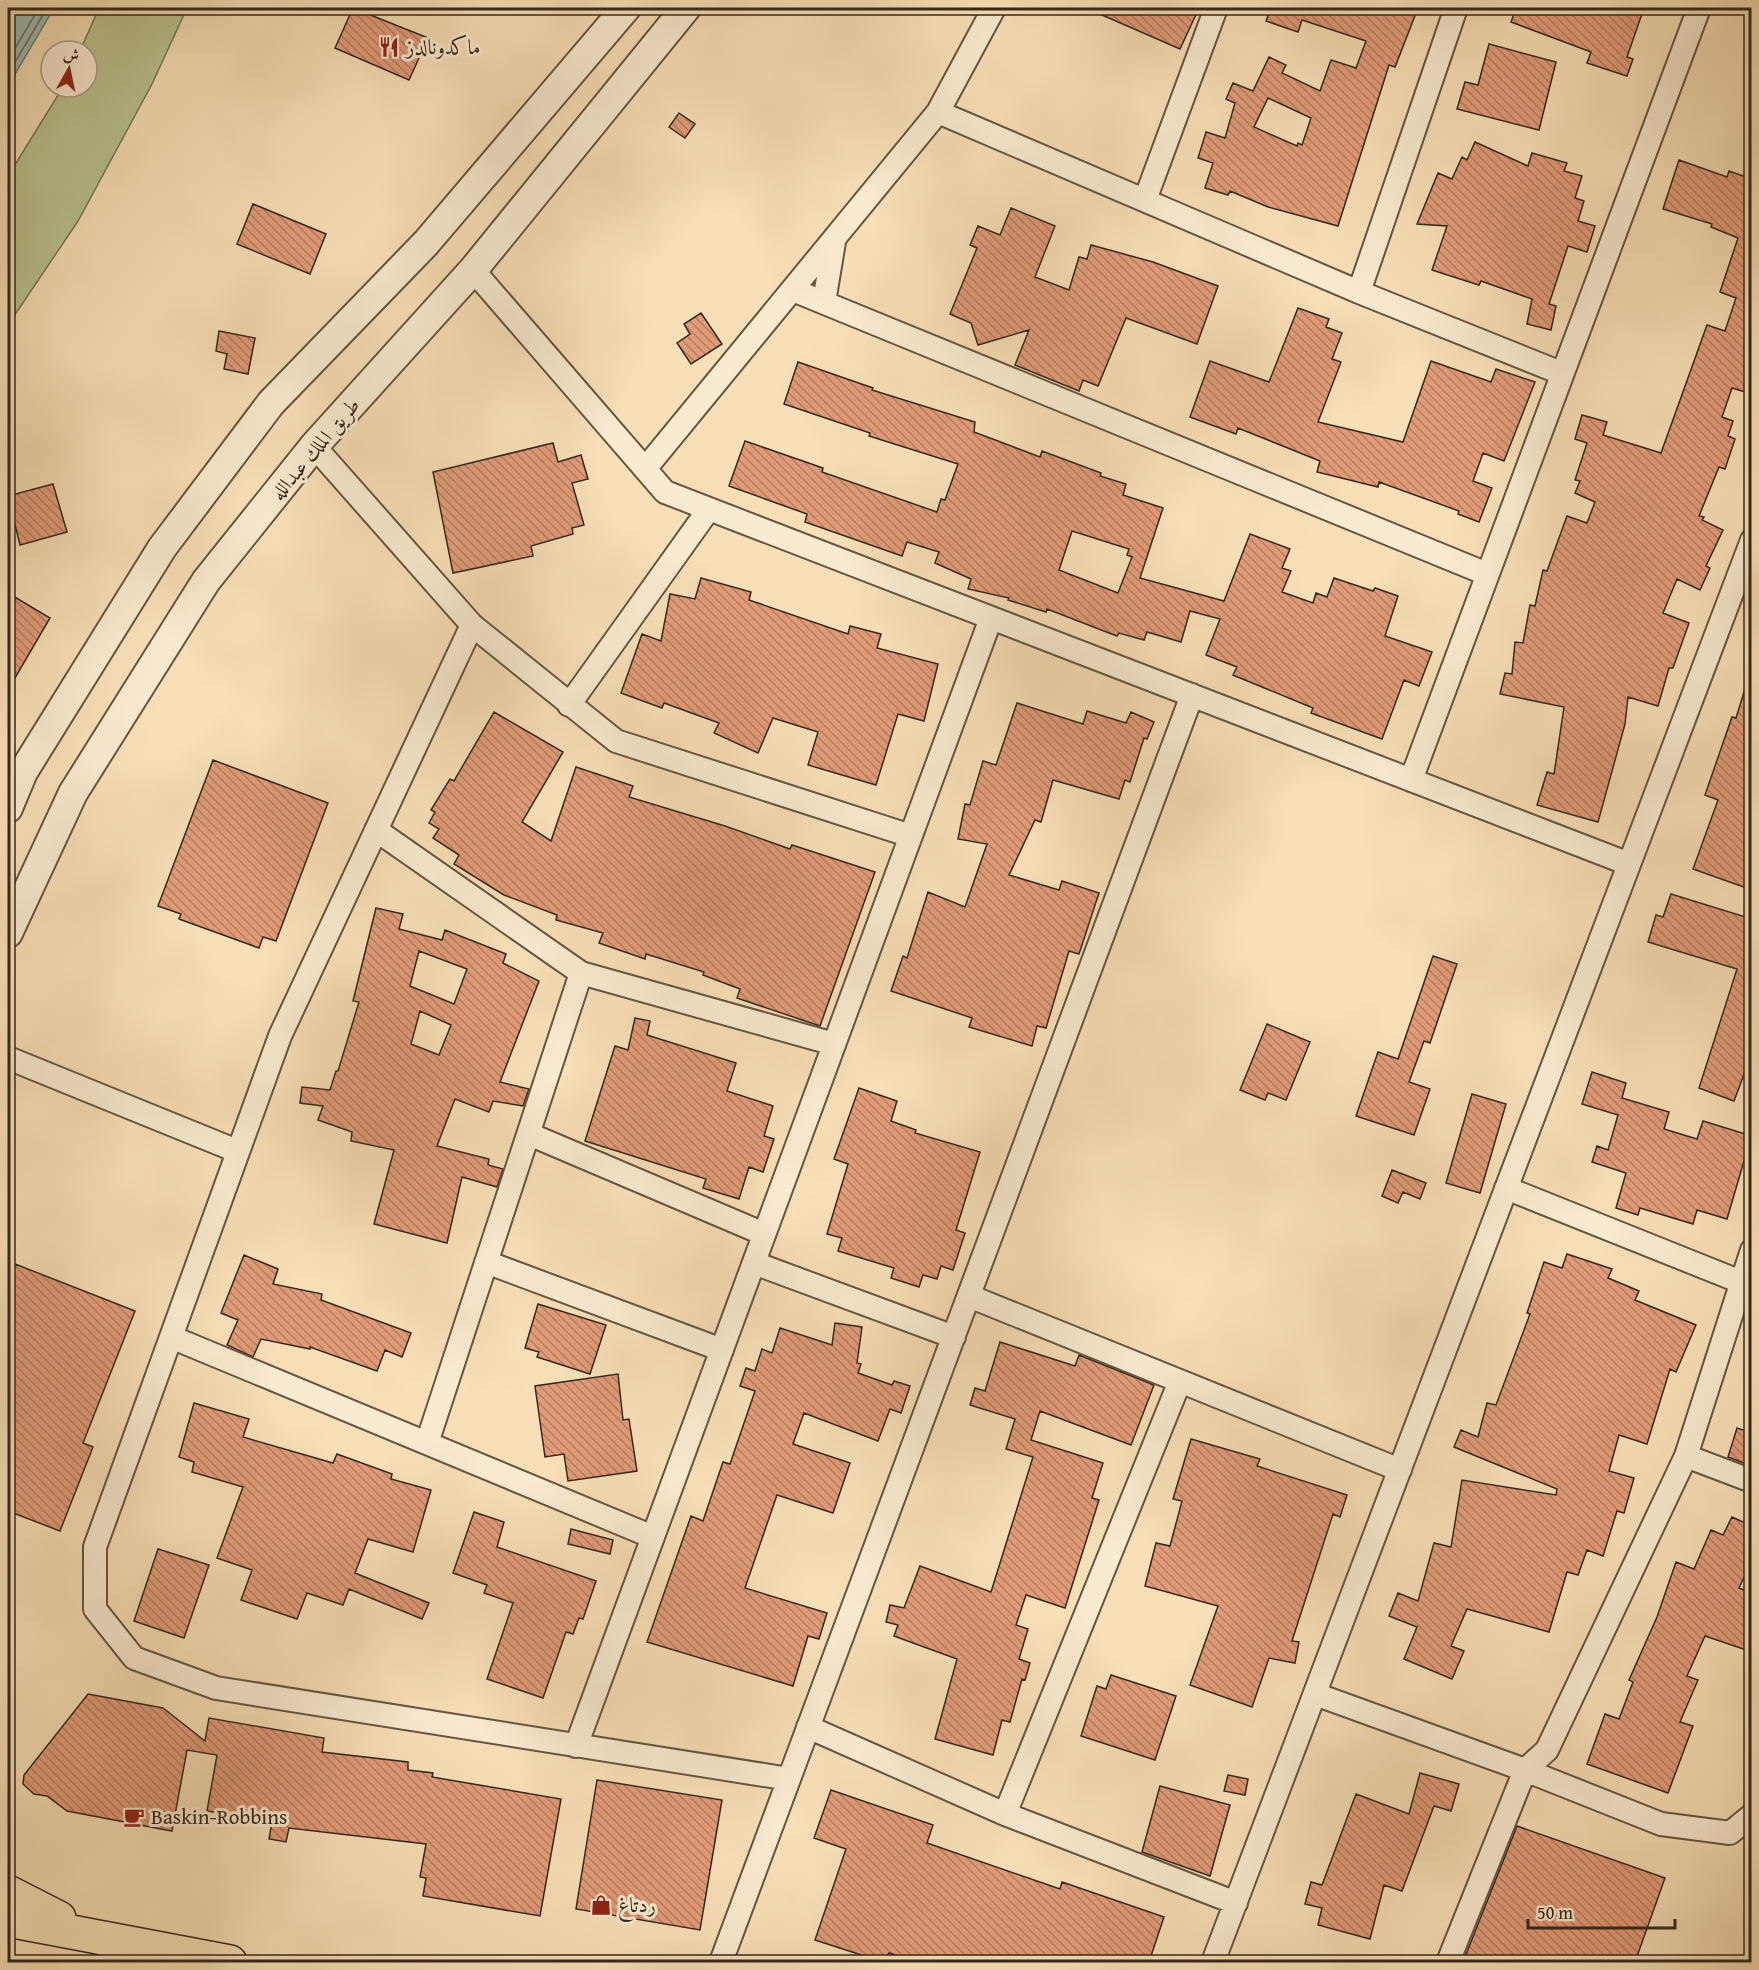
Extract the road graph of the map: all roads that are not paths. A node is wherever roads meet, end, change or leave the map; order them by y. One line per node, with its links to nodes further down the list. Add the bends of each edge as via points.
1 (626, 8): 25 (street, via 426,243 271,403 162,548 23,772)
2 (686, 8): 10 (street, طريق الملك عبدالله)
3 (994, 8): 7 (street)
4 (1216, 8): 8 (street)
5 (1456, 8): 12 (street)
6 (1699, 8): 14 (street)
7 (938, 112): 8 (street); 9 (street)
8 (1145, 200): 12 (street)
9 (834, 240): 11 (street); 13 (street)
10 (473, 270): 15 (street, طريق الملك عبدالله); 16 (street)
11 (793, 290): 13 (street); 16 (street)
12 (1359, 292): 14 (street)
13 (824, 302): 19 (street)
14 (1561, 373): 19 (street)
15 (314, 446): 21 (street); 29 (street, طريق الملك عبدالله, via 206,581 73,793)
16 (645, 469): 17 (street, via 665,492)
17 (709, 509): 20 (street); 23 (street)
18 (1752, 540): 28 (street)
19 (1487, 573): 24 (street)
20 (991, 618): 22 (street); 27 (street)
21 (472, 625): 23 (street); 26 (street)
22 (1192, 695): 24 (street); 41 (street)
23 (569, 705): 27 (street, via 616,741)
24 (1411, 780): 28 (street)
25 (8, 808)
26 (376, 830): 30 (street); 34 (street, via 280,1036)
27 (911, 836): 31 (street)
28 (1629, 864): 35 (street)
29 (8, 933)
30 (581, 973): 31 (street); 33 (street)
31 (834, 1044): 36 (street)
32 (8, 1058): 34 (street)
33 (529, 1134): 36 (street); 38 (street)
34 (237, 1151): 42 (street)
35 (1506, 1188): 40 (street); 48 (street)
36 (765, 1234): 39 (street)
37 (1752, 1250): 40 (street)
38 (486, 1262): 44 (street); 46 (street)
39 (754, 1263): 43 (street); 44 (street)
40 (1741, 1282): 47 (street)
41 (969, 1296): 43 (street); 45 (street)
42 (171, 1337): 46 (street); 53 (street, via 95,1547 95,1609 134,1658 216,1688)
43 (954, 1337): 52 (street)
44 (722, 1350): 50 (street)
45 (1180, 1381): 48 (street); 56 (street)
46 (427, 1443): 50 (street)
47 (1686, 1455): 49 (street); 54 (street, via 1547,1750)
48 (1400, 1470): 51 (street)
49 (1752, 1481)
50 (653, 1537): 53 (street)
51 (1315, 1694): 54 (street); 59 (street)
52 (808, 1727): 55 (street); 56 (street)
53 (576, 1746): 55 (street)
54 (1525, 1770): 57 (street, via 1661,1824 1730,1833); 65 (street)
55 (789, 1779): 63 (street)
56 (1005, 1814): 59 (street)
57 (1752, 1815)
58 (8, 1892): 61 (main road)
59 (1236, 1903): 64 (street)
60 (8, 1920): 61 (main road)
61 (90, 1934): 62 (main road)
62 (230, 1962)
63 (721, 1962)
64 (1213, 1962)
65 (1448, 1962)

